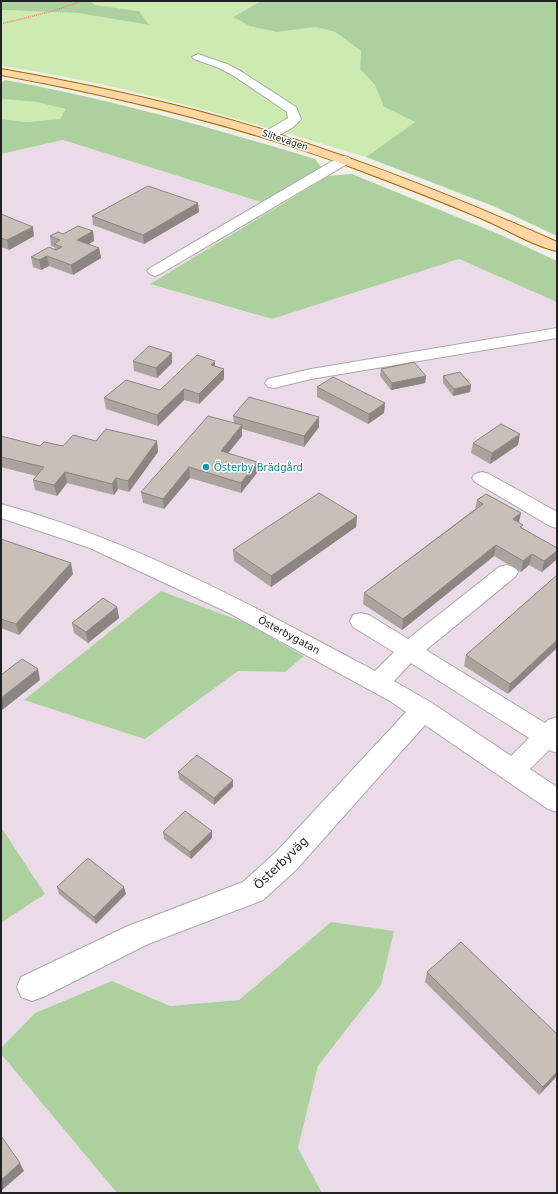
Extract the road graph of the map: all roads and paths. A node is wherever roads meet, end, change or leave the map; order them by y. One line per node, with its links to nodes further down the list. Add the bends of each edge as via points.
1 (82, 1): 3 (path)
2 (71, 2): 3 (path)
3 (68, 5): 4 (path)
4 (1, 24)
5 (198, 57): 7 (street, via 238,74 292,110 295,119)
6 (1, 72): 7 (main road, Slitevägen, via 136,99)
7 (268, 135): 8 (main road, Slitevägen)
8 (344, 160): 9 (main road, Slitevägen, via 458,203); 10 (street)
9 (557, 247)
10 (155, 271)
11 (557, 333): 12 (street, via 311,374)
12 (274, 383)
13 (482, 478): 15 (street)
14 (1, 510): 19 (street, Österbygatan, via 118,552 237,607)
15 (557, 521)
16 (507, 572): 18 (street)
17 (361, 621): 18 (street)
18 (409, 651): 19 (street); 21 (street)
19 (378, 683): 20 (street, Österbygatan)
20 (423, 710): 22 (street, Österbygatan); 24 (street, Österbyväg, via 291,856 254,891 138,935)
21 (554, 736): 22 (street)
22 (512, 771): 23 (street, Österbygatan)
23 (557, 801)
24 (32, 987)

